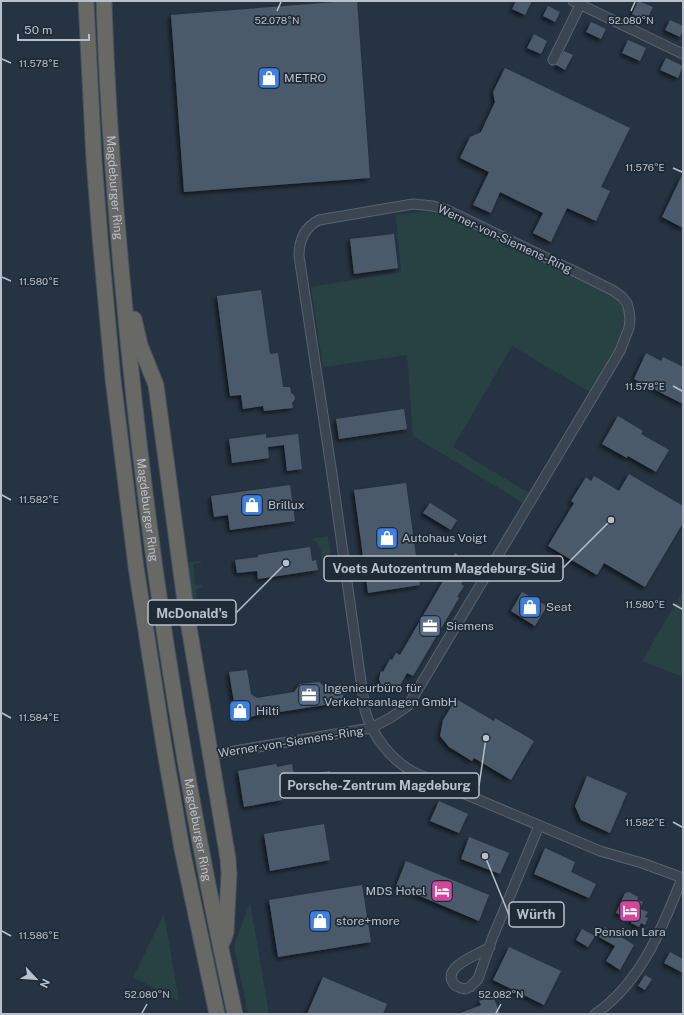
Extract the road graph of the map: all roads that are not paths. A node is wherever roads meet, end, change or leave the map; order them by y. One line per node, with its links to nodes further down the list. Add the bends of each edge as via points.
1 (86, 1): 13 (highway, Magdeburger Ring, via 100,237 113,379 136,567 182,850)
2 (104, 1): 6 (highway, Magdeburger Ring, via 114,187)
3 (578, 2): 4 (street); 5 (street)
4 (683, 54)
5 (553, 60)
6 (121, 261): 8 (highway, via 130,285 137,335 156,385 185,603); 12 (highway, Magdeburger Ring, via 133,396 153,562 181,740)
7 (372, 728): 7 (street, Werner-von-Siemens-Ring, via 403,709 413,699 620,351 630,319 627,303 614,291 453,214 433,206 414,204 319,220 305,231 299,245 365,710); 8 (street, Werner-von-Siemens-Ring); 9 (street, Werner-von-Siemens-Ring, via 392,755 409,770)
8 (210, 755): 12 (highway, via 229,874 226,932)
9 (539, 826): 10 (street, Werner-von-Siemens-Ring, via 600,852 642,863); 11 (street)
10 (682, 878): 15 (street, via 661,928 633,978 615,999)
11 (490, 947): 11 (street, via 475,983 465,989 456,986 451,976 458,964)
12 (221, 950): 14 (highway, Magdeburger Ring)
13 (217, 1014)
14 (235, 1014)
15 (595, 1014)

